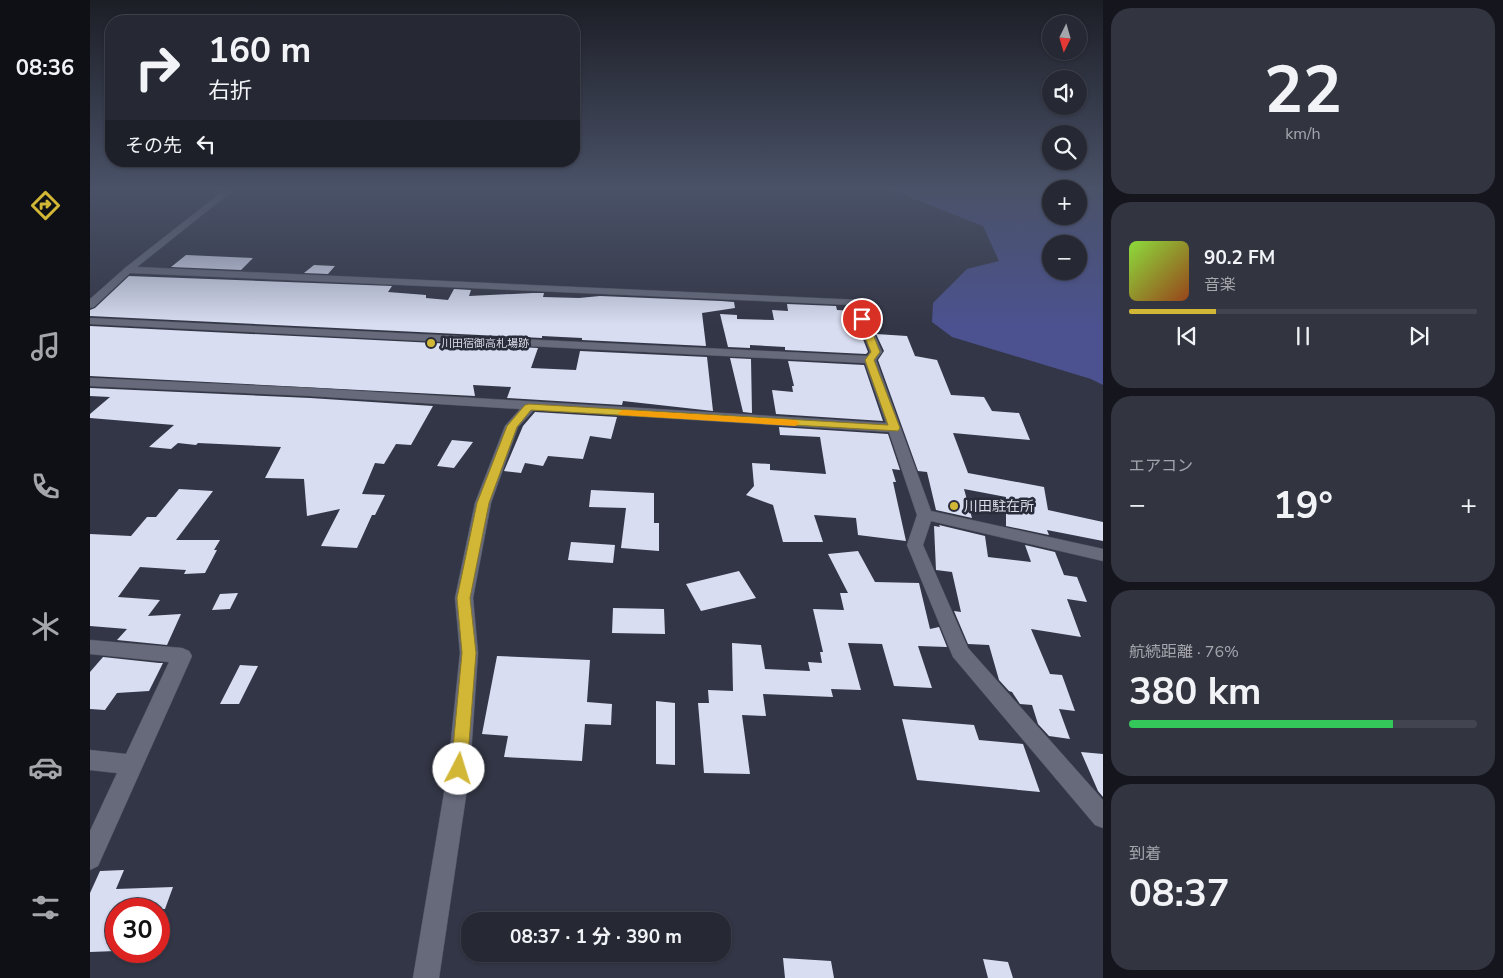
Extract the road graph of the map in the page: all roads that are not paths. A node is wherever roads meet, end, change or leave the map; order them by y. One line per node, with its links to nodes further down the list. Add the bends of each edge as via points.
1 (174, 234): 2 (street)
2 (128, 270): 3 (street); 5 (street, via 856,302 876,352)
3 (90, 305)
4 (90, 321): 5 (street)
5 (870, 360): 8 (street)
6 (90, 382): 7 (street, via 310,392)
7 (529, 407): 8 (street); 16 (street, via 512,426 483,503 464,598 469,653 459,769)
8 (894, 428): 9 (street)
9 (924, 515): 10 (street); 14 (street, via 915,545 960,652)
10 (1103, 555)
11 (90, 648): 13 (street, via 182,656)
12 (90, 760): 13 (street)
13 (132, 766): 15 (street)
14 (1103, 817)
15 (90, 858)
16 (426, 978)

